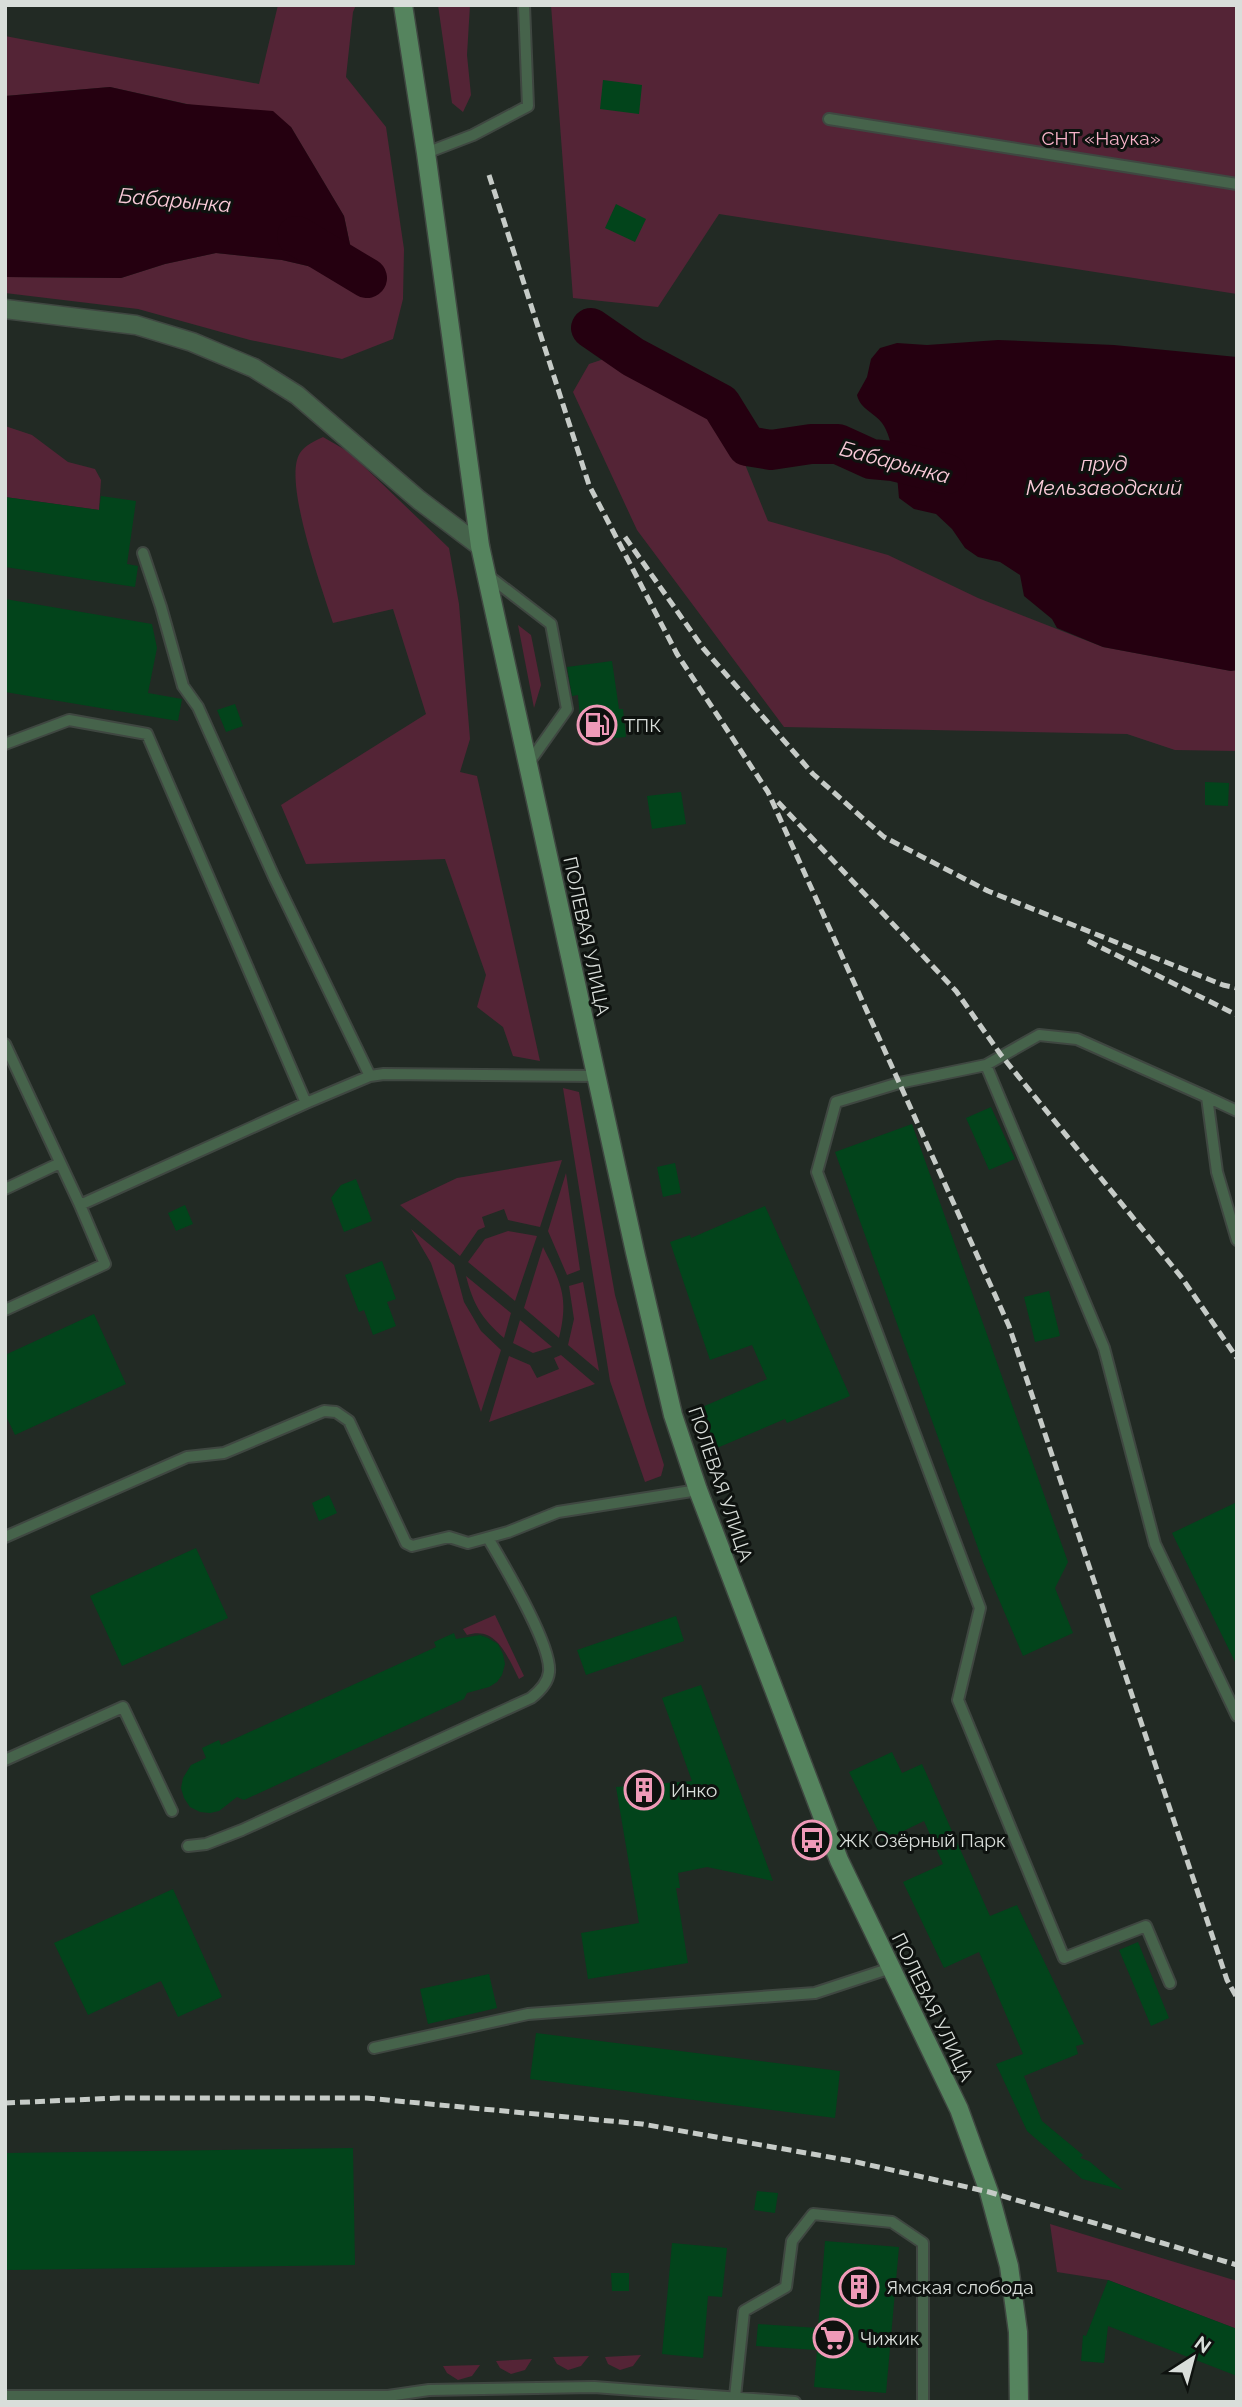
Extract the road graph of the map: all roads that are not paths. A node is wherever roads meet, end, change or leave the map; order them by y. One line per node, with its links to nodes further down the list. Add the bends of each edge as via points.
1 (403, 5): 4 (street, ПОЛЕВАЯ УЛИЦА)
2 (524, 5): 4 (lane, via 528,106)
3 (829, 119): 5 (lane)
4 (426, 153): 7 (street, ПОЛЕВАЯ УЛИЦА)
5 (1237, 184)
6 (5, 309): 7 (street, via 136,325 254,368 297,395)
7 (480, 546): 9 (street, ПОЛЕВАЯ УЛИЦА)
8 (143, 553): 14 (lane, via 183,686 198,707)
9 (486, 574): 11 (street, ПОЛЕВАЯ УЛИЦА); 11 (lane, via 551,624 566,709)
10 (5, 744): 17 (lane, via 69,720 147,734)
11 (528, 764): 15 (street, ПОЛЕВАЯ УЛИЦА)
12 (5, 1044): 19 (lane)
13 (986, 1065): 16 (lane, via 1039,1035 1077,1039); 27 (lane, via 1104,1348 1155,1544); 32 (lane, via 836,1102 817,1172 979,1608 958,1700 1064,1958 1146,1926)
14 (370, 1076): 15 (lane); 17 (lane)
15 (597, 1076): 24 (street, ПОЛЕВАЯ УЛИЦА, via 673,1415)
16 (1207, 1097): 18 (lane); 22 (lane, via 1217,1172)
17 (306, 1103): 21 (lane)
18 (1237, 1111)
19 (61, 1163): 20 (lane); 21 (lane)
20 (5, 1189)
21 (80, 1205): 23 (lane, via 104,1264)
22 (1237, 1240)
23 (5, 1310)
24 (698, 1490): 26 (lane, via 558,1512); 31 (street, ПОЛЕВАЯ УЛИЦА, via 839,1860)
25 (5, 1537): 26 (lane, via 187,1457 224,1453 324,1411 336,1412 349,1422 405,1543 412,1546 449,1537 468,1543)
26 (488, 1538): 30 (lane, via 540,1636 550,1667 539,1692 242,1830)
27 (1237, 1716)
28 (5, 1760): 29 (lane, via 123,1707)
29 (172, 1811)
30 (188, 1846)
31 (891, 1968): 33 (lane, via 814,1993 528,2014); 42 (street, ПОЛЕВАЯ УЛИЦА, via 959,2109 989,2192 1009,2266 1018,2332)
32 (1170, 1983)
33 (374, 2048)
34 (5, 2396): 35 (lane)
35 (62, 2396): 36 (lane); 39 (lane)
36 (210, 2398): 38 (lane)
37 (731, 2398): 38 (lane, via 594,2387 429,2390); 40 (lane); 41 (lane, via 744,2311 786,2287 792,2241 813,2214 891,2222 923,2243)
38 (388, 2399)
39 (46, 2402)
40 (795, 2402)
41 (923, 2402)
42 (1019, 2402)

